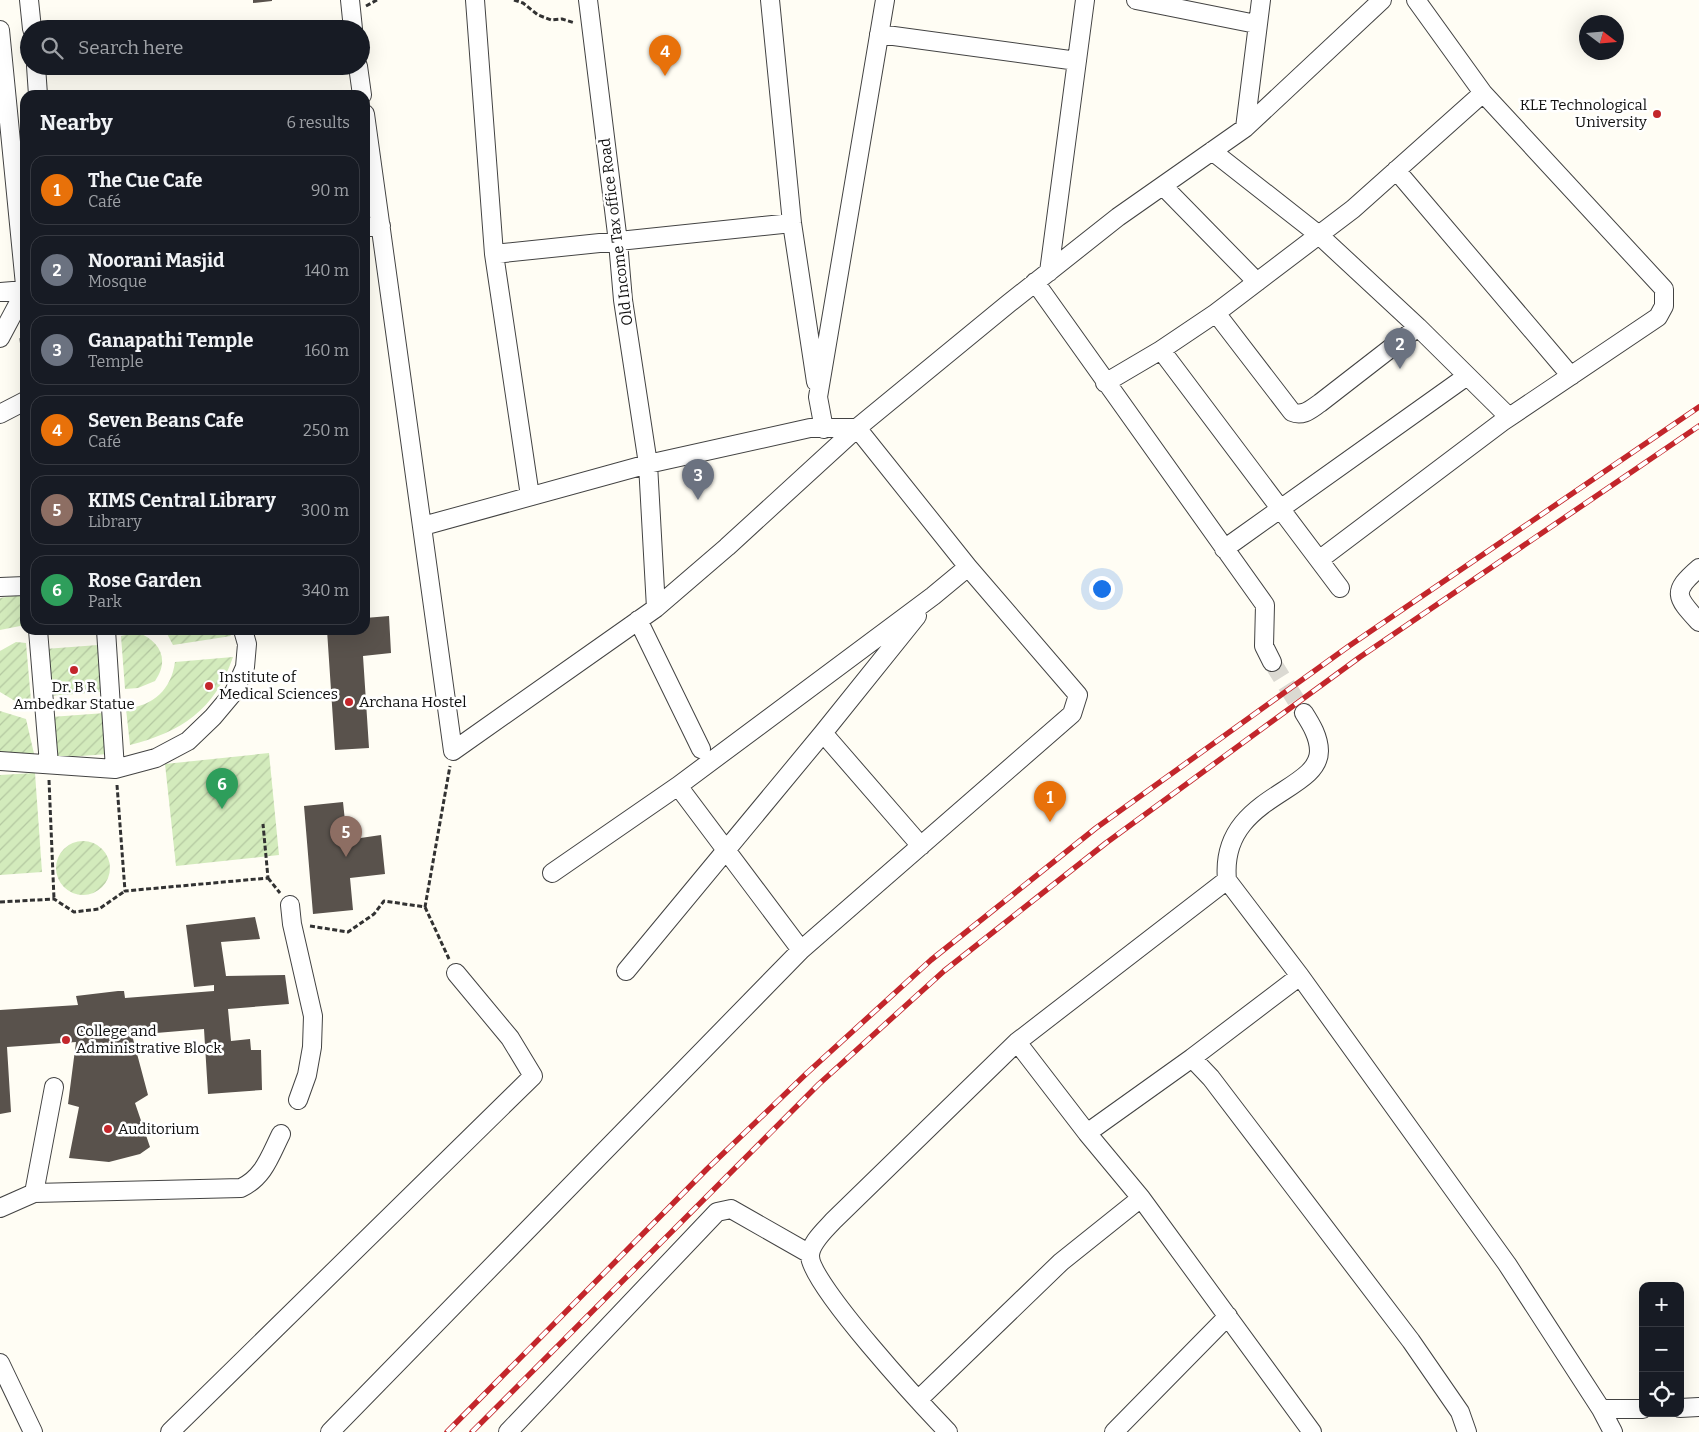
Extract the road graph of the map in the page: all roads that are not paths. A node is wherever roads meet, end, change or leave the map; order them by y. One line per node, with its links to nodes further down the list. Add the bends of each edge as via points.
1 (29, 0): 12 (street)
2 (350, 0): 13 (street)
3 (475, 0): 34 (street)
4 (588, 0): 33 (street, Old Income Tax office Road)
5 (770, 0): 30 (street)
6 (885, 0): 16 (street)
7 (1084, 0): 17 (street)
8 (1136, 0): 14 (street)
9 (1261, 0): 14 (street)
10 (1382, 0): 23 (street)
11 (1416, 0): 22 (street)
12 (31, 20)
13 (352, 20)
14 (1256, 24): 23 (street)
15 (0, 30): 24 (street)
16 (879, 34): 17 (street); 47 (street)
17 (1077, 61): 35 (street)
18 (37, 75): 20 (street)
19 (359, 75): 21 (street)
20 (38, 90)
21 (361, 90)
22 (1483, 92): 26 (street); 45 (street, via 1664,289 1664,306 1658,317)
23 (1245, 128): 25 (street)
24 (18, 131): 27 (street)
25 (1212, 151): 29 (street); 32 (street)
26 (1396, 170): 32 (street); 45 (street)
27 (20, 175)
28 (370, 184): 31 (street)
29 (1162, 186): 35 (street); 36 (street)
30 (792, 224): 33 (street); 47 (street)
31 (373, 226): 56 (street)
32 (1319, 235): 36 (street); 41 (street)
33 (618, 242): 34 (street); 53 (street, Old Income Tax office Road, via 623,300)
34 (494, 254): 54 (street)
35 (1042, 277): 46 (street); 52 (street)
36 (1257, 282): 40 (street)
37 (20, 290): 38 (street)
38 (0, 292)
39 (20, 300): 42 (street)
40 (1216, 314): 41 (street, via 1292,412 1298,414 1320,403); 43 (street)
41 (1418, 327): 44 (street)
42 (0, 338)
43 (1161, 350): 46 (street); 55 (street)
44 (1467, 376): 50 (street); 55 (street)
45 (1571, 376): 50 (street)
46 (1105, 383): 57 (street)
47 (818, 397): 51 (street)
48 (20, 404): 49 (street)
49 (0, 414)
50 (1509, 417): 58 (street)
51 (824, 428): 52 (street); 53 (street, via 810,428)
52 (857, 428): 59 (street); 65 (street)
53 (648, 464): 54 (street); 65 (street, Old Income Tax office Road)
54 (530, 496): 56 (street)
55 (1280, 508): 57 (street); 58 (street)
56 (423, 526): 66 (street, via 452,751)
57 (1224, 549): 71 (street, via 1265,605 1264,646)
58 (1319, 560): 63 (street)
59 (968, 566): 64 (street); 79 (street, via 1078,695 1072,714)
60 (1699, 568): 67 (street, via 1683,581 1680,594 1681,601)
61 (20, 586): 62 (street)
62 (0, 588)
63 (1340, 588)
64 (933, 596): 73 (street); 78 (street)
65 (656, 608): 66 (street)
66 (638, 620): 74 (street)
67 (1699, 622)
68 (38, 635): 76 (street)
69 (106, 635): 77 (street)
70 (244, 635): 77 (street, via 245,667 234,692 214,717 188,741 156,758)
71 (1272, 662)
72 (1304, 713): 82 (street, via 1314,728 1318,746 1313,768 1255,810 1240,826 1226,864)
73 (824, 733): 79 (street); 80 (street)
74 (701, 749)
75 (0, 761): 76 (street)
76 (48, 764): 77 (street)
77 (115, 769)
78 (678, 786): 80 (street); 81 (street)
79 (921, 846): 84 (street)
80 (726, 851): 84 (street); 85 (street)
81 (552, 873)
82 (1227, 880): 87 (street); 88 (street)
83 (290, 905): 91 (street, via 313,1016 312,1047)
84 (801, 950): 107 (street)
85 (626, 971)
86 (456, 973): 106 (street, via 510,1038 532,1076)
87 (1300, 976): 89 (street); 104 (street, via 1507,1264)
88 (1017, 1042): 92 (street); 97 (street, via 832,1221)
89 (1192, 1058): 92 (street); 112 (street, via 1211,1078 1411,1341 1460,1412)
90 (54, 1087): 94 (street)
91 (298, 1100)
92 (1087, 1133): 95 (street)
93 (280, 1134): 94 (street, via 264,1171 241,1188)
94 (34, 1194): 96 (street)
95 (1141, 1198): 98 (street); 100 (street, via 1061,1262)
96 (0, 1208)
97 (810, 1254): 100 (street, via 812,1269 826,1290); 108 (street, via 731,1209 716,1212)
98 (1228, 1316): 110 (street); 111 (street)
99 (0, 1363): 105 (street)
100 (918, 1400): 109 (street)
101 (1684, 1408): 102 (street)
102 (1699, 1408)
103 (1639, 1409): 104 (street)
104 (1601, 1410): 113 (street)
105 (33, 1432)
106 (170, 1432)
107 (330, 1432)
108 (508, 1432)
109 (948, 1432)
110 (1114, 1432)
111 (1312, 1432)
112 (1467, 1432)
113 (1613, 1432)

